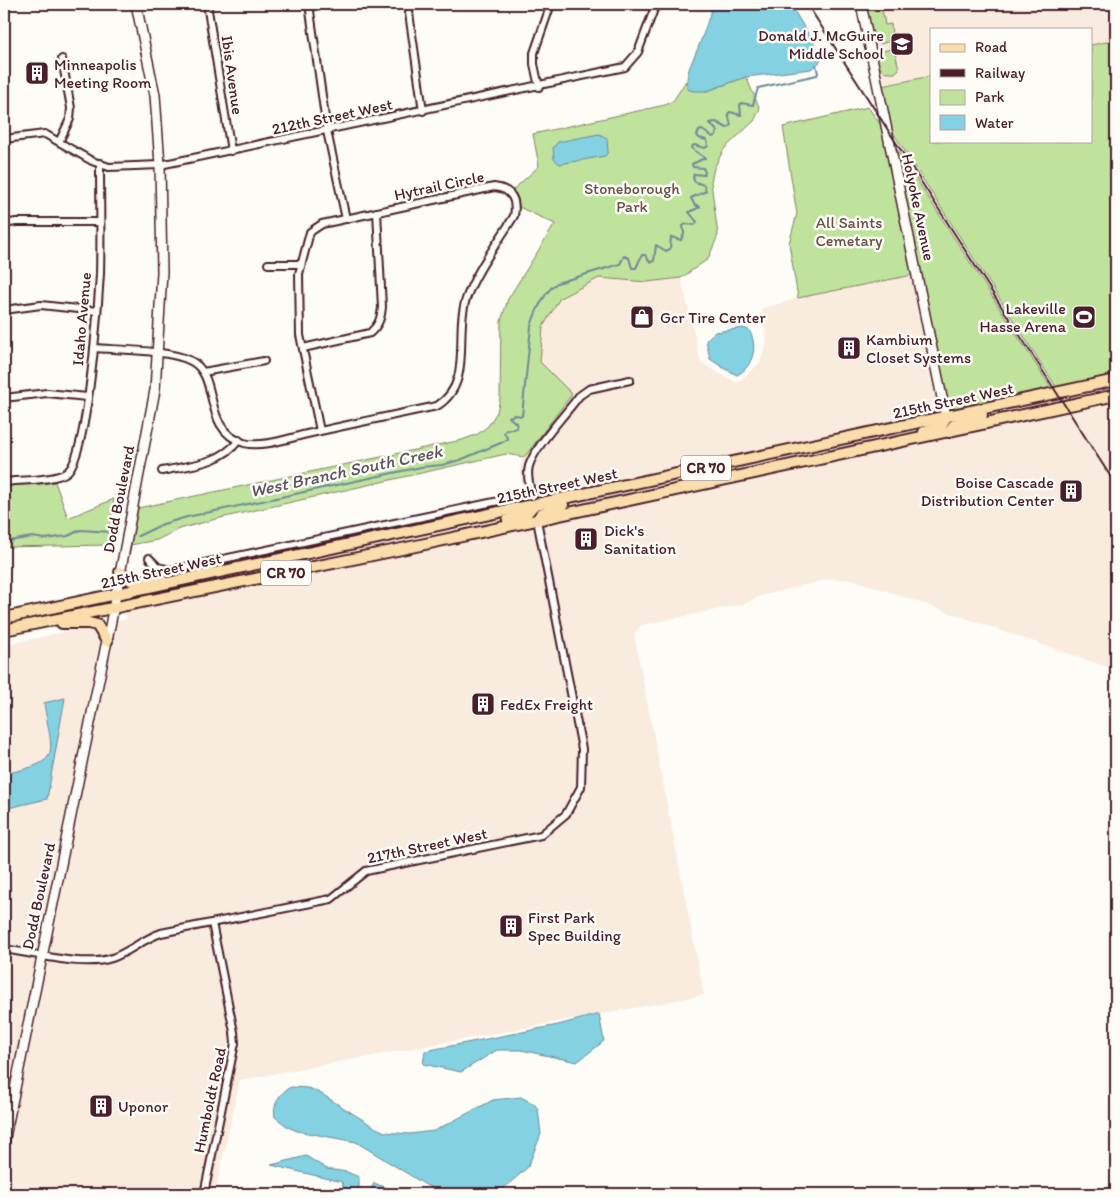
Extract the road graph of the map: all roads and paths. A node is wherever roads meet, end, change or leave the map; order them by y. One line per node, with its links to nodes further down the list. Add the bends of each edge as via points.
1 (136, 4): 16 (main road, Dodd Boulevard, via 155,95)
2 (208, 4): 14 (street, Ibis Avenue)
3 (309, 4): 11 (street)
4 (410, 4): 10 (street)
5 (551, 4): 9 (street, via 534,52)
6 (656, 4): 9 (street, 212th Street West, via 636,56 625,67)
7 (862, 4): 36 (main road, Holyoke Avenue)
8 (62, 59): 13 (street, via 71,108 70,119)
9 (539, 87): 10 (street, 212th Street West)
10 (423, 111): 11 (street, 212th Street West)
11 (328, 131): 14 (street, 212th Street West); 18 (street)
12 (4, 139): 13 (street, 212th Street West, via 45,134)
13 (60, 140): 15 (street, 212th Street West)
14 (231, 151): 16 (street, 212th Street West)
15 (100, 163): 16 (street, 212th Street West, via 109,167); 19 (street, Idaho Avenue)
16 (160, 165): 27 (main road, Dodd Boulevard, via 162,255)
17 (377, 212): 18 (street, Hytrail Circle); 26 (street, via 382,307 377,328 370,333); 37 (street, Hytrail Circle, via 494,187 504,188 516,205 514,216 466,299 462,316 460,375 448,400 437,406)
18 (346, 219): 22 (street, Hytrail Circle, via 322,224 310,232)
19 (100, 222): 20 (street); 24 (street, Idaho Avenue)
20 (4, 224)
21 (268, 264): 22 (street)
22 (301, 264): 26 (street, Hytrail Circle, via 300,335)
23 (4, 310): 24 (street, via 40,306)
24 (97, 311): 25 (street, Idaho Avenue)
25 (94, 348): 27 (street); 34 (street, Idaho Avenue)
26 (303, 348): 37 (street, Hytrail Circle)
27 (157, 354): 29 (street, via 193,361); 49 (main road, Dodd Boulevard, via 155,390)
28 (264, 361): 29 (street)
29 (203, 372): 39 (street, via 218,421)
30 (630, 380): 44 (street, via 589,389 579,396 529,466)
31 (1116, 380): 35 (main road, 215th Street West / CR 70)
32 (1116, 395): 38 (main road, 215th Street West / CR 70)
33 (4, 398): 34 (street, via 47,393)
34 (87, 398): 42 (street, Idaho Avenue, via 76,461 67,472 52,477)
35 (1018, 402): 36 (main road, 215th Street West / CR 70); 38 (main road, via 954,425)
36 (946, 417): 40 (main road, via 941,426); 43 (main road, 215th Street West / CR 70)
37 (320, 431): 39 (street, Hytrail Circle, via 260,444)
38 (949, 432): 40 (main road, 215th Street West / CR 70)
39 (239, 440): 41 (street, via 221,457)
40 (866, 450): 46 (main road, 215th Street West / CR 70)
41 (162, 471)
42 (4, 482)
43 (612, 488): 45 (main road, 215th Street West / CR 70); 46 (main road, via 550,509)
44 (532, 494): 45 (street); 48 (street, 215th Street West, via 170,570 158,567)
45 (534, 505): 47 (main road, via 525,515); 50 (main road, 215th Street West / CR 70)
46 (537, 520): 47 (main road, 215th Street West / CR 70); 57 (street, 217th Street West, via 582,749 581,786 566,814 541,835 366,871 331,898)
47 (458, 537): 52 (main road, 215th Street West / CR 70)
48 (149, 558)
49 (120, 572): 50 (main road, via 132,581); 51 (main road, Dodd Boulevard)
50 (208, 576): 51 (main road, 215th Street West / CR 70)
51 (116, 595): 52 (main road, Dodd Boulevard); 53 (main road, 215th Street West / CR 70)
52 (113, 608): 54 (main road, 215th Street West / CR 70); 56 (main road, Dodd Boulevard)
53 (4, 618)
54 (28, 625): 55 (main road, 215th Street West / CR 70); 56 (main road, via 88,623 97,626)
55 (4, 630)
56 (106, 641): 59 (main road, Dodd Boulevard)
57 (212, 923): 59 (street, 217th Street West, via 154,935 113,958 92,962); 61 (street, Humboldt Road, via 235,1043)
58 (4, 949): 59 (street, 217th Street West)
59 (42, 954): 60 (main road, Dodd Boulevard)
60 (4, 1142)
61 (204, 1194)

